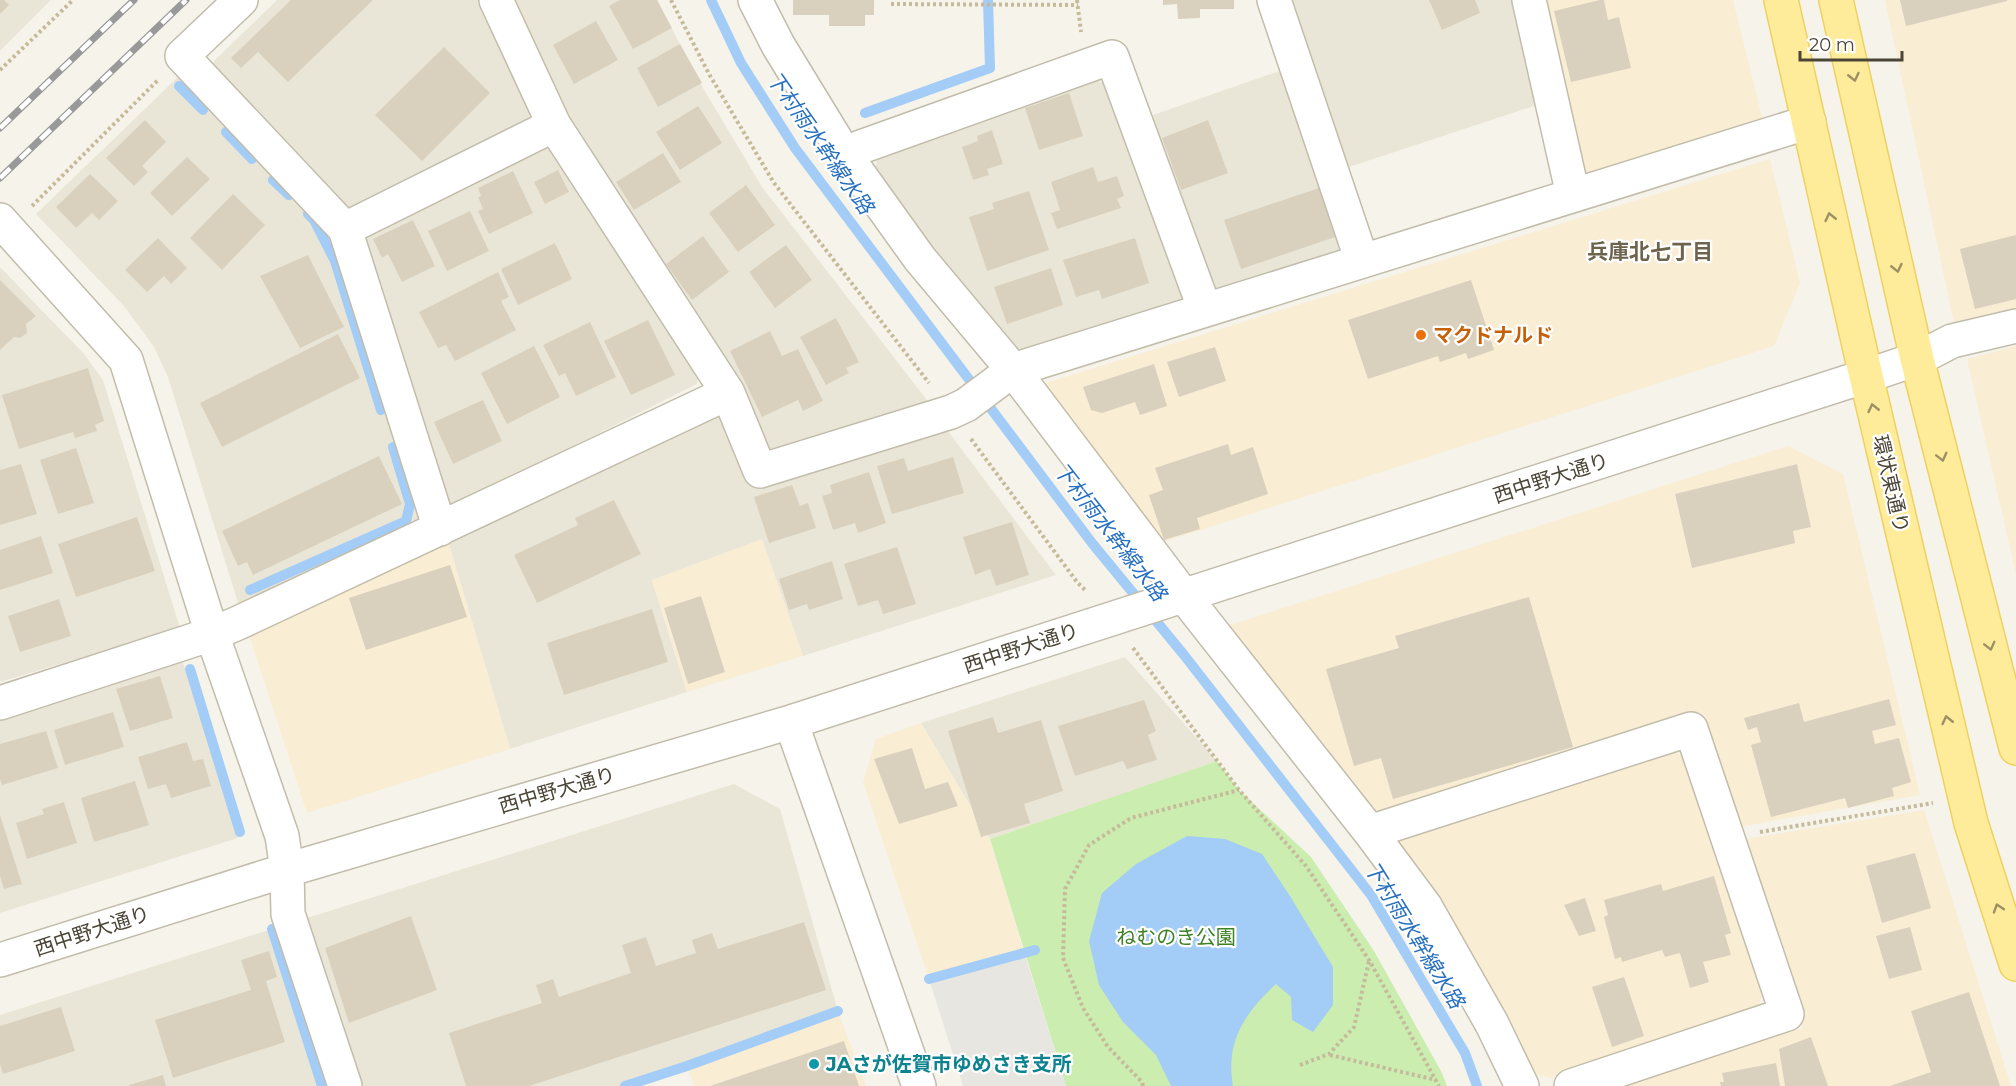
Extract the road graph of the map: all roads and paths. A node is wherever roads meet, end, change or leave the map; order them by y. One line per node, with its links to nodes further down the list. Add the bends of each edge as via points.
1 (73, 0): 13 (path)
2 (241, 0): 12 (street)
3 (496, 0): 15 (street)
4 (671, 0): 27 (path, via 709,74 774,183)
5 (756, 0): 16 (street, via 778,45)
6 (1274, 0): 20 (street)
7 (1529, 0): 17 (street)
8 (1781, 0): 14 (main road, 環状東通り)
9 (1836, 0): 23 (main road, one-way to 23)
10 (891, 4): 11 (path)
11 (1078, 5)
12 (182, 56): 18 (path); 19 (street)
13 (0, 70)
14 (1809, 122): 17 (street); 25 (main road, 環状東通り, one-way to 14)
15 (554, 125): 19 (street); 26 (street)
16 (844, 153): 21 (street, via 1112,57); 24 (street, via 920,259)
17 (1574, 195): 20 (street)
18 (4, 225): 31 (street, via 126,360)
19 (345, 229): 28 (street)
20 (1362, 261): 21 (street)
21 (1205, 310): 24 (street)
22 (2016, 326): 23 (street, 西中野大通り, via 1952,341)
23 (1917, 359): 25 (street, 西中野大通り); 34 (main road, one-way to 34)
24 (1013, 369): 27 (street); 29 (street)
25 (1866, 376): 29 (street, 西中野大通り); 42 (main road, 環状東通り, one-way to 25, via 1971,823)
26 (728, 393): 27 (street, via 759,471); 28 (street)
27 (951, 412): 30 (path, via 1077,582)
28 (440, 529): 31 (street)
29 (1184, 596): 30 (street, 西中野大通り); 37 (street)
30 (1113, 619): 33 (street, 西中野大通り); 35 (path)
31 (212, 634): 32 (street); 39 (street, via 282,836)
32 (0, 703)
33 (790, 722): 39 (street, 西中野大通り); 47 (street)
34 (2016, 748)
35 (1239, 790): 41 (path, via 1306,866); 48 (path, via 1131,818 1089,845 1065,889 1063,958 1083,1008 1108,1047)
36 (1934, 803): 38 (path)
37 (1370, 832): 38 (street, via 1691,729); 50 (street, via 1425,906 1492,1024)
38 (1728, 837): 51 (street, via 1787,1014)
39 (287, 870): 40 (street, 西中野大通り); 46 (street, via 288,914)
40 (0, 960)
41 (1369, 960): 43 (path, via 1354,1027); 45 (path)
42 (2016, 964)
43 (1329, 1054): 44 (path); 45 (path)
44 (1300, 1065)
45 (1437, 1080): 49 (path)
46 (345, 1086)
47 (919, 1086)
48 (1143, 1086)
49 (1439, 1086)
50 (1522, 1086)
51 (1570, 1086)

